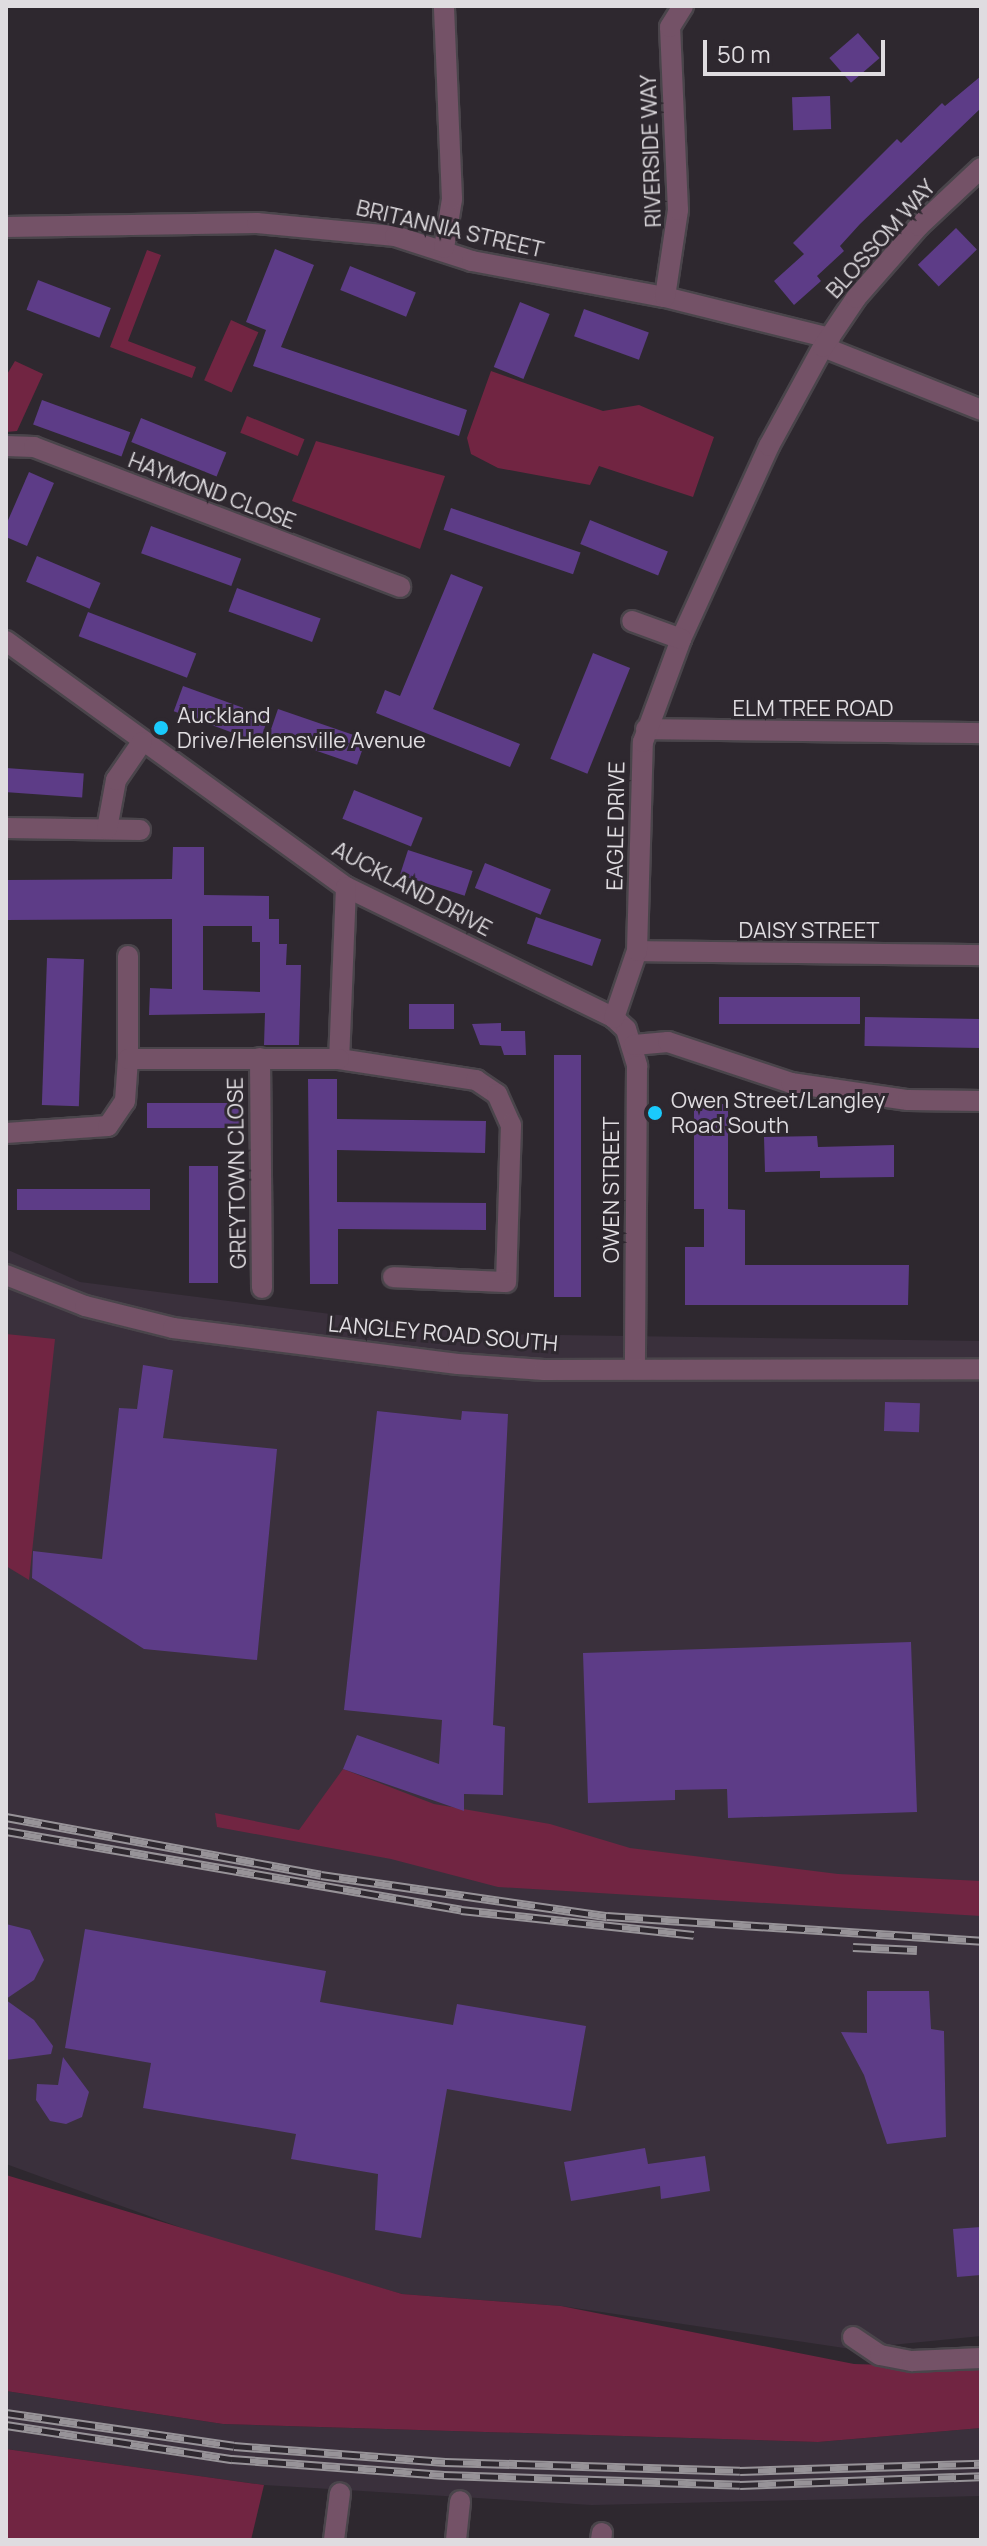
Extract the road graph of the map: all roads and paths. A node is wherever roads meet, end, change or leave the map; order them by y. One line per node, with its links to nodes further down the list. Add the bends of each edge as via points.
1 (444, 6): 5 (street, via 452,199)
2 (683, 6): 6 (street, RIVERSIDE WAY, via 670,27 678,224)
3 (981, 168): 7 (street, BLOSSOM WAY, via 919,226 856,298)
4 (6, 227): 5 (street, BRITANNIA STREET, via 302,224)
5 (444, 248): 6 (street, BRITANNIA STREET, via 472,261)
6 (665, 297): 7 (street, BRITANNIA STREET)
7 (826, 342): 8 (street, BRITANNIA STREET); 12 (street, EAGLE DRIVE, via 769,446)
8 (981, 410)
9 (6, 446): 10 (street, HAYMOND CLOSE, via 34,447)
10 (400, 587)
11 (632, 621): 12 (street)
12 (681, 639): 14 (street, EAGLE DRIVE)
13 (6, 641): 16 (street, AUCKLAND DRIVE)
14 (646, 729): 15 (street, ELM TREE ROAD); 21 (street, EAGLE DRIVE, via 639,782)
15 (981, 733)
16 (142, 742): 18 (street, via 116,780); 20 (street, AUCKLAND DRIVE)
17 (6, 828): 18 (street)
18 (107, 829): 19 (street)
19 (140, 830)
20 (346, 887): 24 (street, AUCKLAND DRIVE); 28 (street)
21 (637, 951): 22 (street, DAISY STREET); 24 (street, EAGLE DRIVE)
22 (981, 955)
23 (128, 956): 27 (street)
24 (614, 1018): 25 (street)
25 (634, 1045): 29 (street, via 668,1042 791,1083 908,1100); 34 (street, OWEN STREET)
26 (260, 1058): 27 (street); 28 (street); 33 (street, GREYTOWN CLOSE)
27 (128, 1059): 30 (street, via 125,1101 108,1126)
28 (339, 1059): 32 (street, via 476,1080 497,1094 511,1125 506,1282)
29 (981, 1101)
30 (6, 1133)
31 (6, 1275): 34 (street, LANGLEY ROAD SOUTH, via 85,1306 173,1328 458,1364)
32 (393, 1277)
33 (262, 1288)
34 (635, 1369): 35 (street, LANGLEY ROAD SOUTH)
35 (981, 1369)
36 (853, 2337): 37 (street, via 880,2355 912,2361)
37 (981, 2358)
38 (340, 2493): 40 (street)
39 (460, 2501): 41 (street)
40 (334, 2540)
41 (456, 2540)

